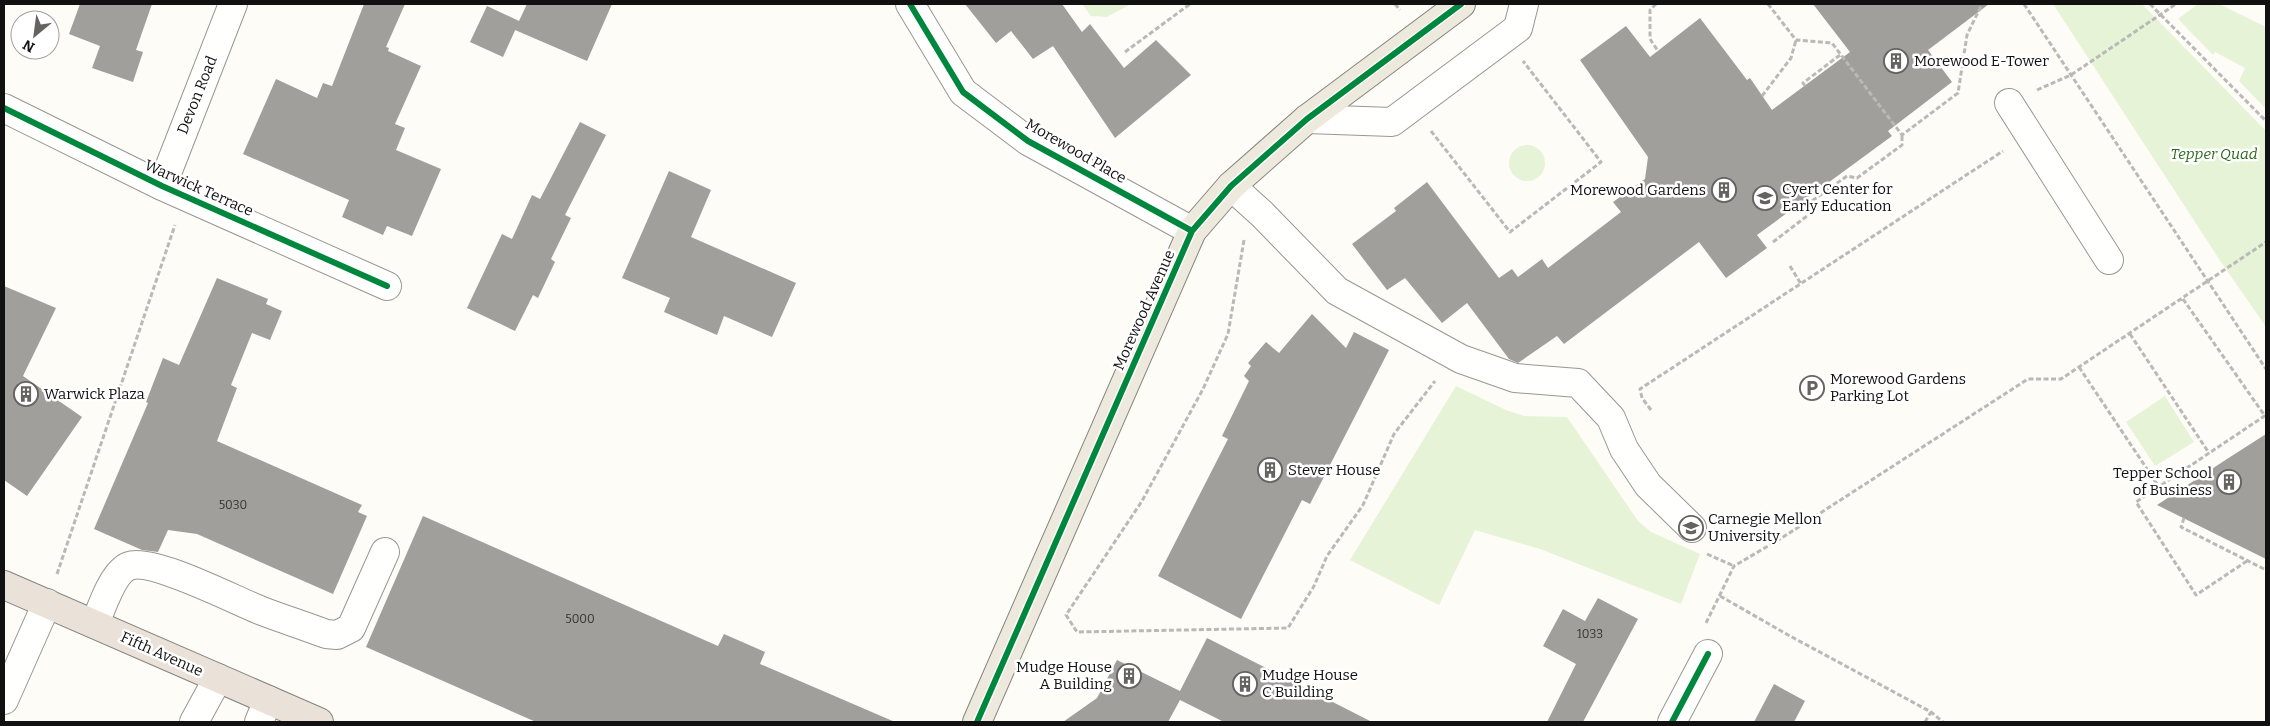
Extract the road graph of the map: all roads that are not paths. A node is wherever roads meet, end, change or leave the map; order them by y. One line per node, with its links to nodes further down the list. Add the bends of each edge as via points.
1 (233, 4): 9 (street, Devon Road)
2 (910, 4): 10 (street, Morewood Place, via 963,92 1028,141)
3 (1461, 4): 7 (main road, Morewood Avenue)
4 (1524, 4): 7 (street, via 1518,28 1392,122)
5 (2009, 103): 11 (street)
6 (4, 108): 9 (street, Warwick Terrace)
7 (1308, 119): 8 (main road, Morewood Avenue)
8 (1231, 186): 10 (main road, Morewood Avenue); 13 (street, via 1337,291 1461,359 1514,378 1578,383 1611,418 1624,449 1648,485)
9 (173, 191): 12 (street, Warwick Terrace)
10 (1192, 231): 26 (main road, Morewood Avenue)
11 (2109, 260)
12 (387, 286)
13 (1692, 528)
14 (385, 552): 17 (street, via 351,628 337,635 262,611 165,570 144,565 129,566 121,573 113,583)
15 (4, 584): 16 (highway, Fifth Avenue)
16 (47, 604): 17 (highway, Fifth Avenue); 20 (street)
17 (95, 624): 19 (highway, Fifth Avenue)
18 (1708, 654): 27 (street)
19 (218, 678): 21 (highway, Fifth Avenue); 24 (street)
20 (4, 700)
21 (264, 711): 25 (highway, Fifth Avenue)
22 (4, 717): 23 (street)
23 (9, 722)
24 (194, 722)
25 (319, 722)
26 (977, 722)
27 (1672, 722)

